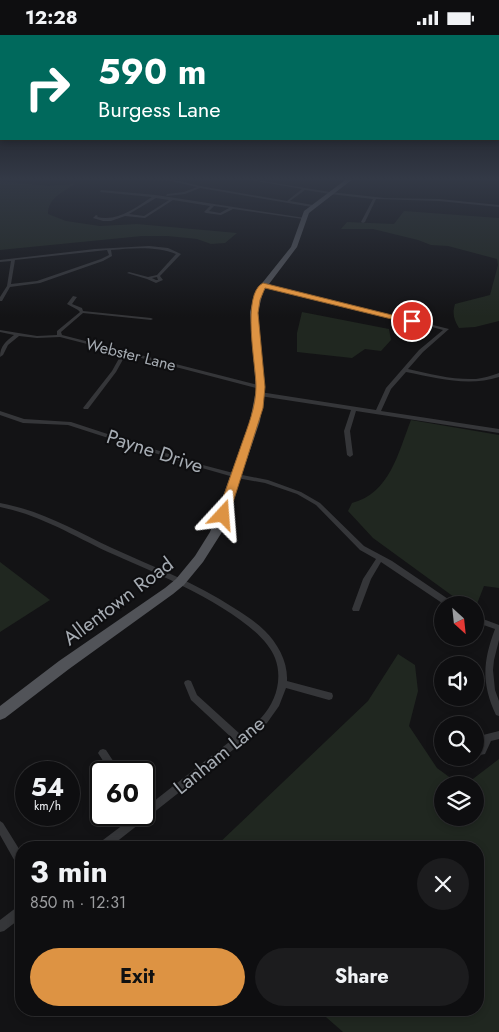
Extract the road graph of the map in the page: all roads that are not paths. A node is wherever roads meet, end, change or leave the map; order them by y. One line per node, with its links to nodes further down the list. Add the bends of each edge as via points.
1 (301, 225): 6 (main road, Allentown Road, via 295,245)
2 (109, 250): 3 (street); 5 (street, via 151,247 179,253 158,276 161,280 156,282); 7 (street, via 111,255 102,260 38,282)
3 (13, 259): 4 (street); 7 (street)
4 (0, 261)
5 (129, 273)
6 (263, 285): 12 (street); 21 (main road, Allentown Road, via 254,313)
7 (9, 286): 9 (street)
8 (75, 297): 10 (street, via 69,305)
9 (0, 300)
10 (82, 312): 11 (street); 16 (street, via 60,332)
11 (151, 319)
12 (412, 321)
13 (423, 323): 19 (street, via 447,329)
14 (0, 331): 15 (street, Webster Lane)
15 (18, 334): 16 (street, Webster Lane); 18 (street)
16 (60, 336): 17 (street, Webster Lane)
17 (125, 352): 21 (street, Webster Lane); 22 (street)
18 (0, 355)
19 (404, 370): 20 (street, via 468,380); 24 (street, via 388,389)
20 (499, 375)
21 (260, 390): 23 (street, Webster Lane); 28 (main road, Allentown Road, via 255,421)
22 (86, 408)
23 (354, 408): 24 (street, Webster Lane); 27 (street, via 347,431)
24 (378, 412): 26 (street, Webster Lane)
25 (0, 413): 28 (street, Payne Drive, via 22,421 69,423)
26 (499, 431)
27 (350, 455)
28 (237, 476): 30 (street, Payne Drive, via 272,483 306,497 324,509 362,547); 31 (main road, Allentown Road, via 212,539)
29 (0, 505): 31 (street, via 24,510 58,524)
30 (380, 558): 32 (street, Payne Drive); 33 (street, via 367,579)
31 (180, 582): 37 (street, via 232,611 269,641 281,663); 40 (main road, Allentown Road)
32 (437, 596)
33 (356, 609)
34 (484, 622): 35 (street)
35 (499, 628): 39 (street, via 487,675)
36 (188, 683): 43 (street, via 194,697)
37 (283, 684): 38 (street); 43 (street, Lanham Lane, via 280,698 272,710)
38 (329, 696)
39 (499, 712)
40 (0, 714)
41 (499, 735): 42 (street)
42 (487, 739): 44 (street); 45 (street)
43 (240, 740): 48 (street, Lanham Lane)
44 (484, 740)
45 (484, 746)
46 (103, 753): 47 (street)
47 (109, 761)
48 (155, 804)
49 (0, 826): 52 (street)
50 (128, 826): 51 (street, Lanham Lane)
51 (110, 841)
52 (15, 851)
53 (15, 916): 54 (street)
54 (0, 927)

